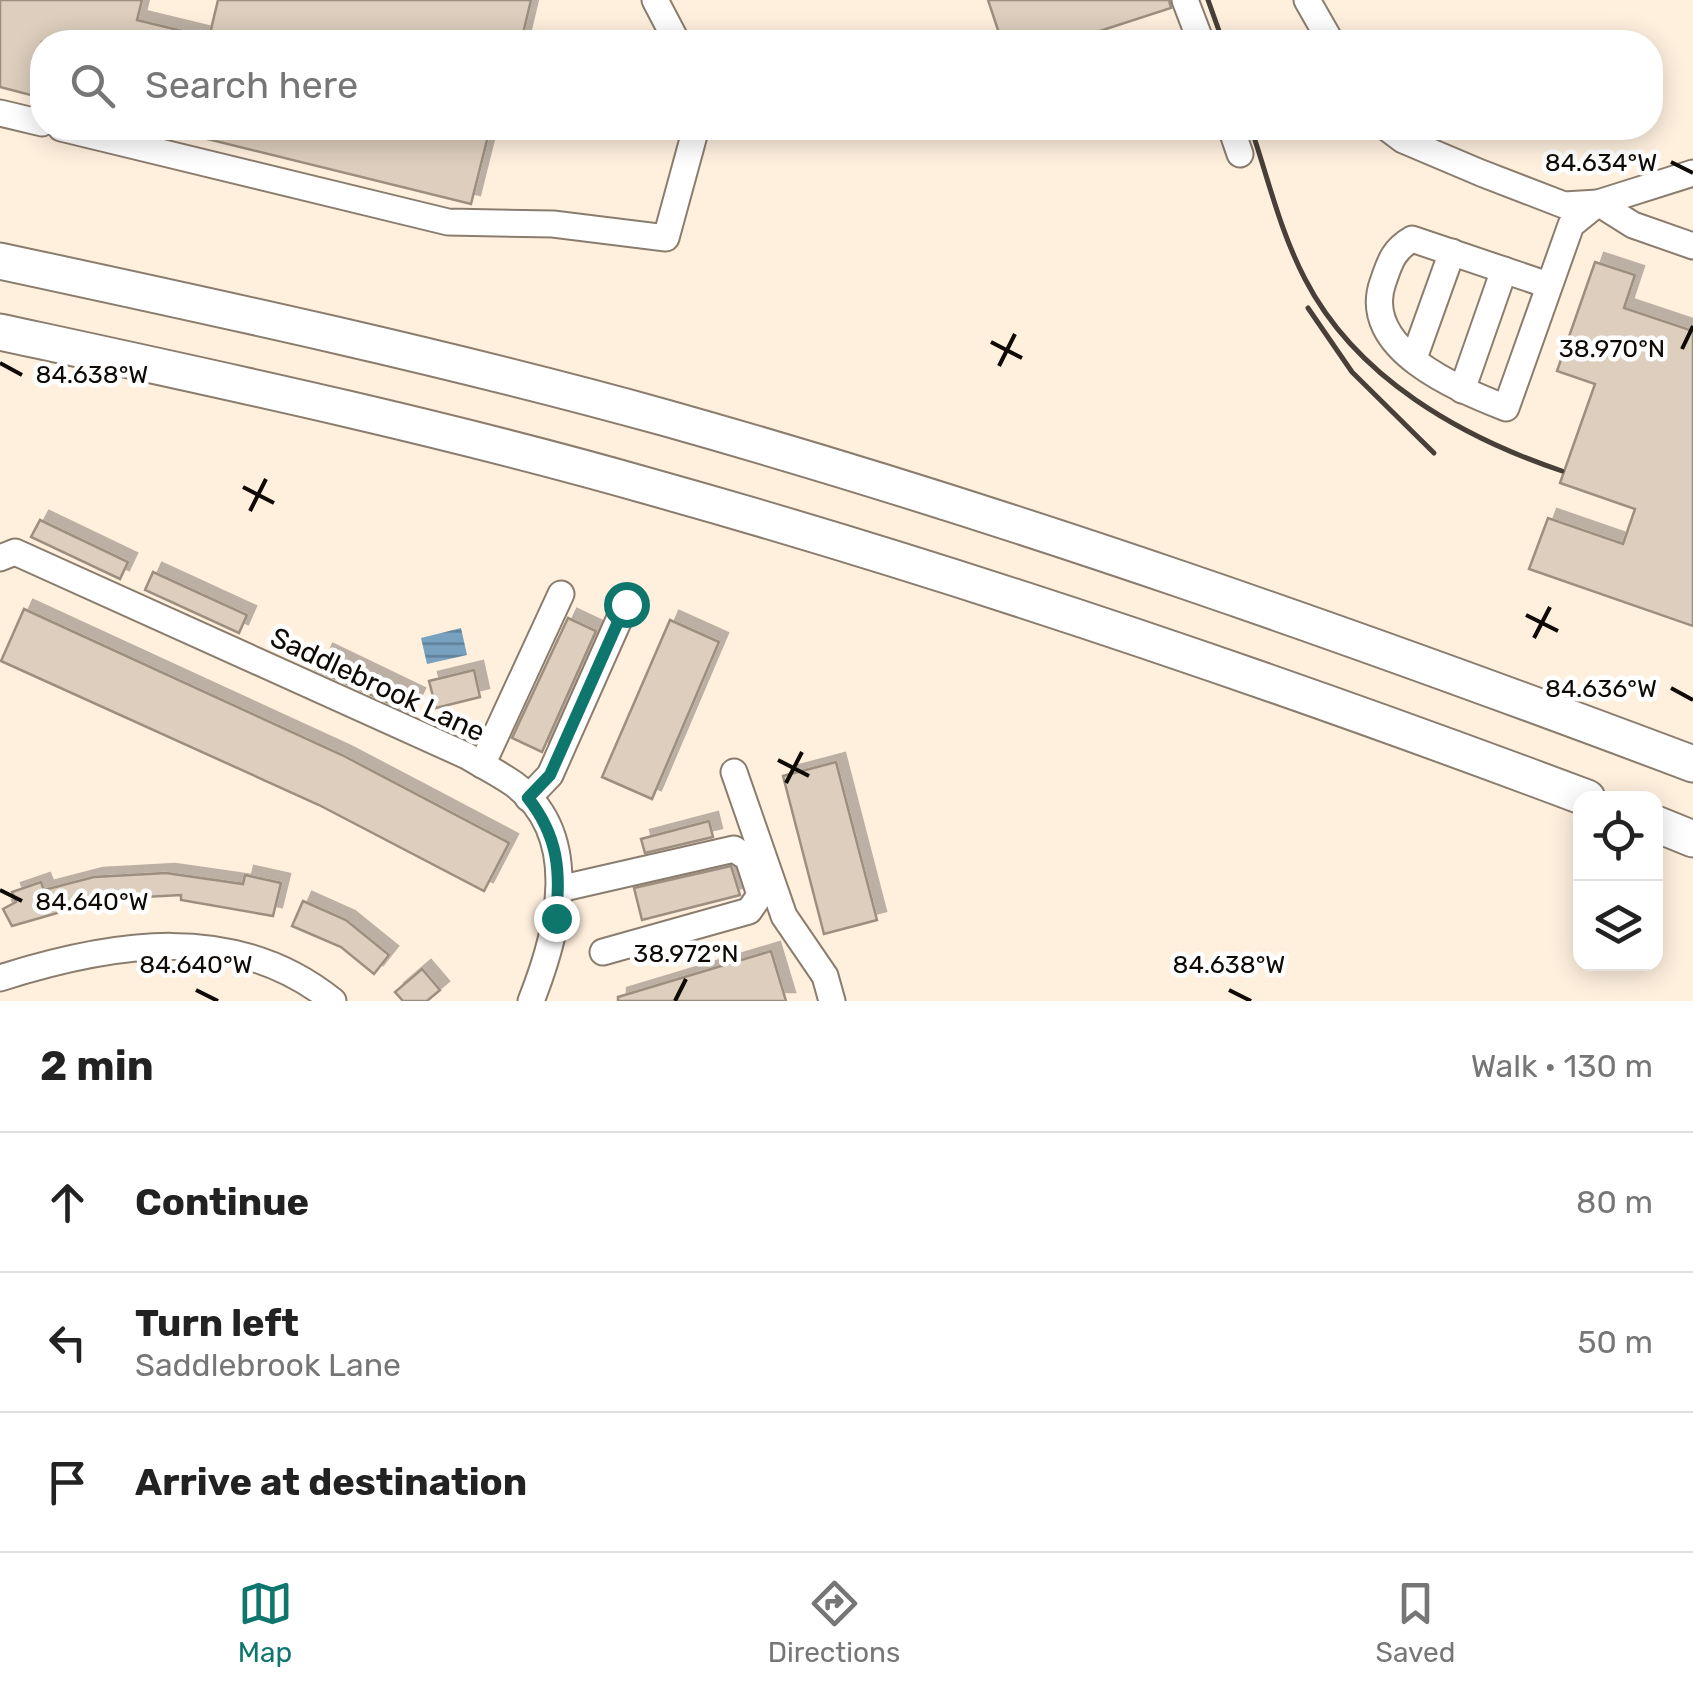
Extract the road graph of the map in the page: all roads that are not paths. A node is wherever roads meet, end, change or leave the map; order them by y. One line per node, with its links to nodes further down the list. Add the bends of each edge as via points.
1 (655, 0): 4 (street)
2 (1185, 0): 5 (street)
3 (1307, 0): 6 (street)
4 (671, 30)
5 (1196, 30)
6 (1325, 30)
7 (0, 112): 8 (street)
8 (30, 120)
9 (110, 140): 10 (street, via 448,222 552,224 666,238)
10 (693, 140)
11 (1235, 140): 13 (street)
12 (1403, 140): 15 (street, via 1564,204)
13 (1240, 154)
14 (1693, 173): 15 (street)
15 (1598, 204): 16 (street, via 1633,225); 20 (street, via 1571,226)
16 (1693, 246)
17 (1452, 252): 19 (street); 22 (street); 22 (street, via 1412,239 1395,248 1376,300 1380,323)
18 (0, 261): 27 (highway, via 332,333 926,494 1197,583)
19 (1504, 270): 20 (street); 23 (street)
20 (1548, 285): 23 (street, via 1506,408)
21 (0, 332): 30 (highway, via 316,400 644,484 1174,648)
22 (1414, 358): 23 (street, via 1435,380)
23 (1462, 390)
24 (0, 558): 28 (street, Saddlebrook Lane, via 15,552)
25 (561, 594): 28 (street)
26 (626, 604): 31 (street, via 550,775)
27 (1693, 764)
28 (482, 765): 31 (street, Saddlebrook Lane)
29 (734, 772): 39 (street, via 784,916 825,976)
30 (1573, 793)
31 (528, 798): 34 (street, Saddlebrook Lane, via 550,830)
32 (1663, 827): 33 (highway)
33 (1693, 838)
34 (559, 888): 35 (street, via 734,849 748,858 760,896 749,911); 38 (street, Saddlebrook Lane, via 550,947)
35 (603, 952)
36 (0, 978): 37 (street, via 80,953 205,949 267,962)
37 (333, 1001)
38 (531, 1001)
39 (832, 1001)

